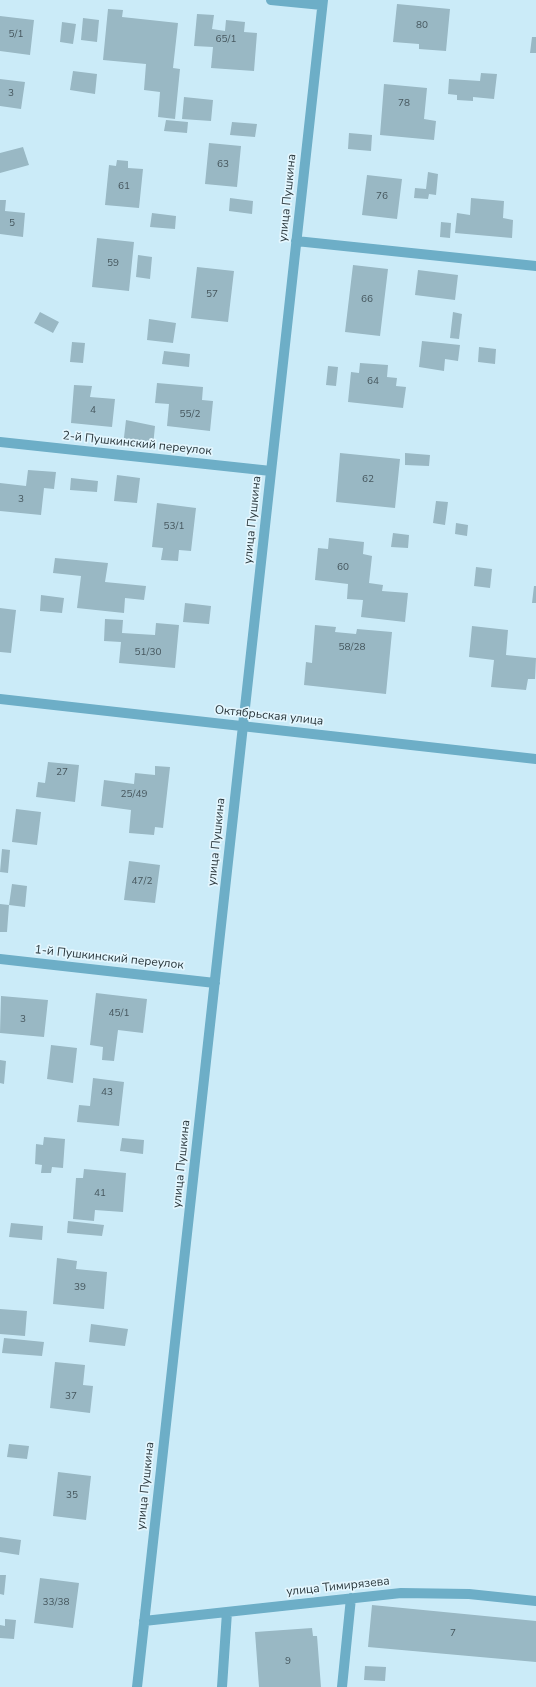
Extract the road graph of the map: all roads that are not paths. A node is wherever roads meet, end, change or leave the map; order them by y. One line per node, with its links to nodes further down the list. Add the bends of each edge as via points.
1 (271, 0): 2 (street)
2 (322, 2): 3 (street, улица Пушкина)
3 (296, 241): 4 (street); 6 (street, улица Пушкина)
4 (536, 266)
5 (0, 442): 6 (street, 2-й Пушкинский переулок)
6 (271, 471): 8 (street, улица Пушкина)
7 (0, 699): 8 (street, Октябрьская улица)
8 (243, 726): 9 (street, Октябрьская улица); 11 (street, улица Пушкина)
9 (536, 759)
10 (0, 959): 11 (street, 1-й Пушкинский переулок)
11 (215, 983): 15 (street, улица Пушкина)
12 (351, 1598): 13 (street, улица Тимирязева, via 412,1593 469,1594); 14 (street, улица Тимирязева); 18 (street)
13 (536, 1601)
14 (227, 1612): 15 (street, улица Тимирязева); 17 (street)
15 (144, 1621): 16 (street, улица Пушкина)
16 (137, 1687)
17 (222, 1687)
18 (342, 1687)

